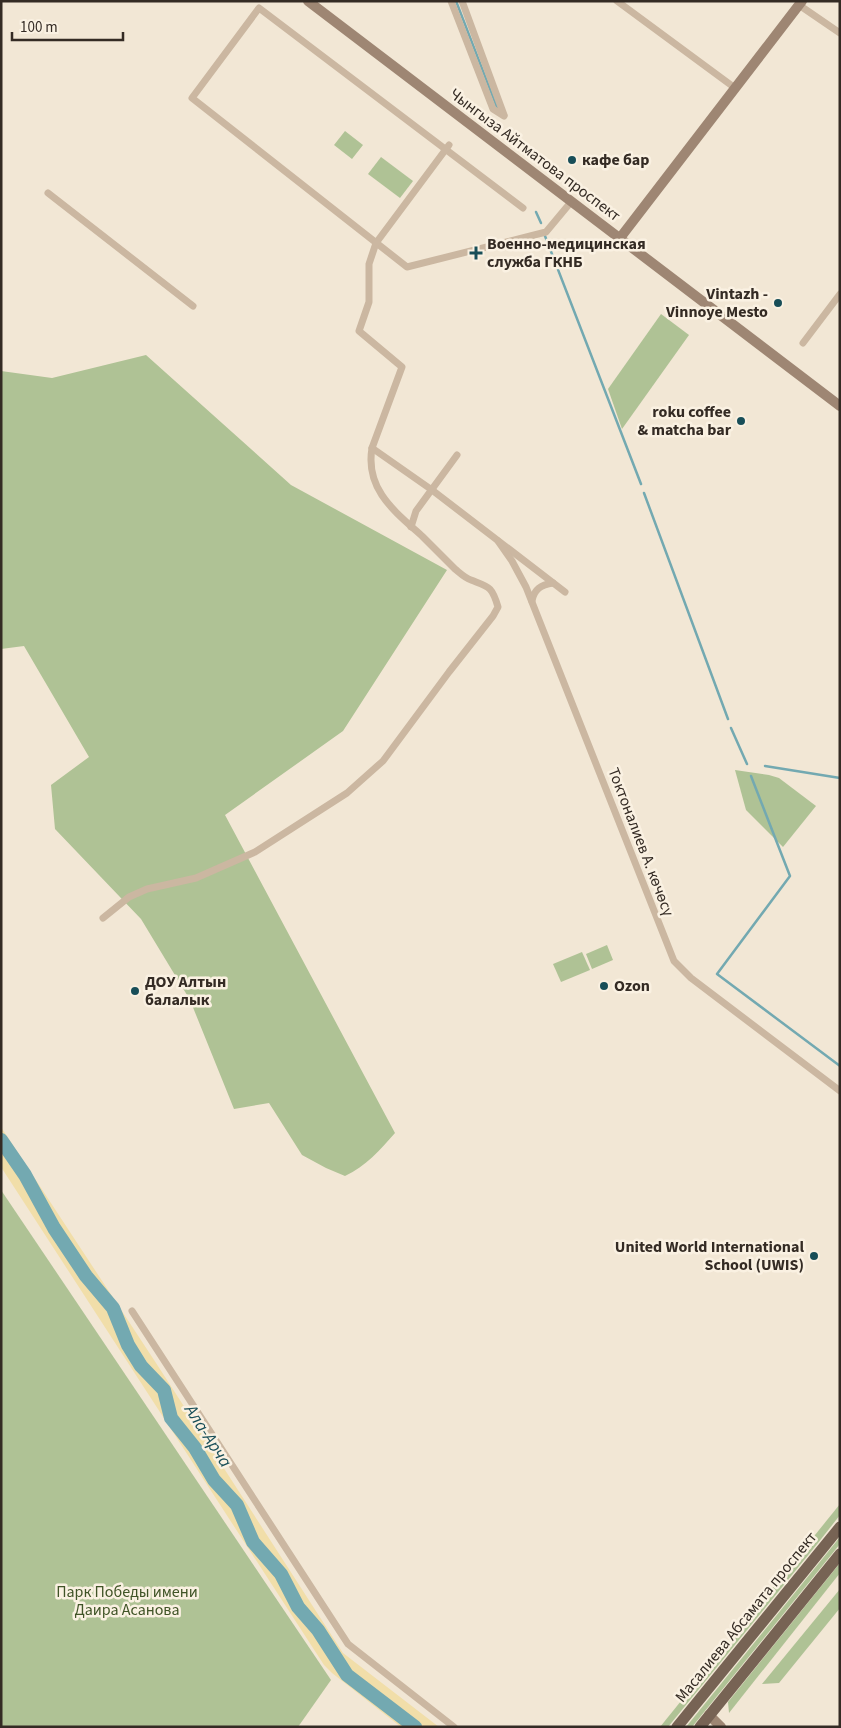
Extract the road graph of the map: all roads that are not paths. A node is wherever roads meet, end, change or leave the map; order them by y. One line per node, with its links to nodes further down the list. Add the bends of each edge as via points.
1 (308, 1): 10 (main road, Чынгыза Айтматова проспект)
2 (451, 1): 3 (street, via 493,109 504,116)
3 (462, 1)
4 (617, 1): 7 (street)
5 (801, 3): 6 (street); 7 (main road)
6 (840, 33)
7 (735, 88): 12 (main road)
8 (448, 147): 11 (street); 13 (street); 13 (street, via 259,8 242,30 192,98)
9 (48, 193): 15 (street)
10 (571, 202): 12 (main road, Чынгыза Айтматова проспект); 13 (street, via 546,232 407,267)
11 (523, 208)
12 (620, 238): 17 (main road, Чынгыза Айтматова проспект)
13 (376, 243): 18 (street, via 369,264 369,302 359,331 402,367)
14 (840, 294): 16 (street)
15 (192, 306)
16 (803, 343)
17 (840, 406)
18 (372, 448): 20 (street); 21 (street, via 370,461 380,493)
19 (457, 455): 20 (street)
20 (432, 490): 21 (street, via 416,511); 22 (street)
21 (411, 526): 26 (street, via 454,569 489,588 498,607 383,761 347,793 255,852 196,878 147,889 129,897)
22 (498, 541): 23 (street); 25 (street, Токтоналиев А. көчөсү)
23 (553, 583): 24 (street); 25 (street, via 540,587)
24 (565, 592)
25 (532, 602): 27 (street, Токтоналиев А. көчөсү, via 674,961 691,978)
26 (103, 918)
27 (840, 1091)
28 (132, 1311): 32 (street, via 348,1644)
29 (840, 1527): 33 (main road, Масалиева Абсамата проспект)
30 (840, 1554): 31 (main road, Масалиева Абсамата проспект)
31 (709, 1715): 34 (main road, Масалиева Абсамата проспект); 35 (main road)
32 (454, 1727)
33 (677, 1727)
34 (700, 1727)
35 (721, 1727)

